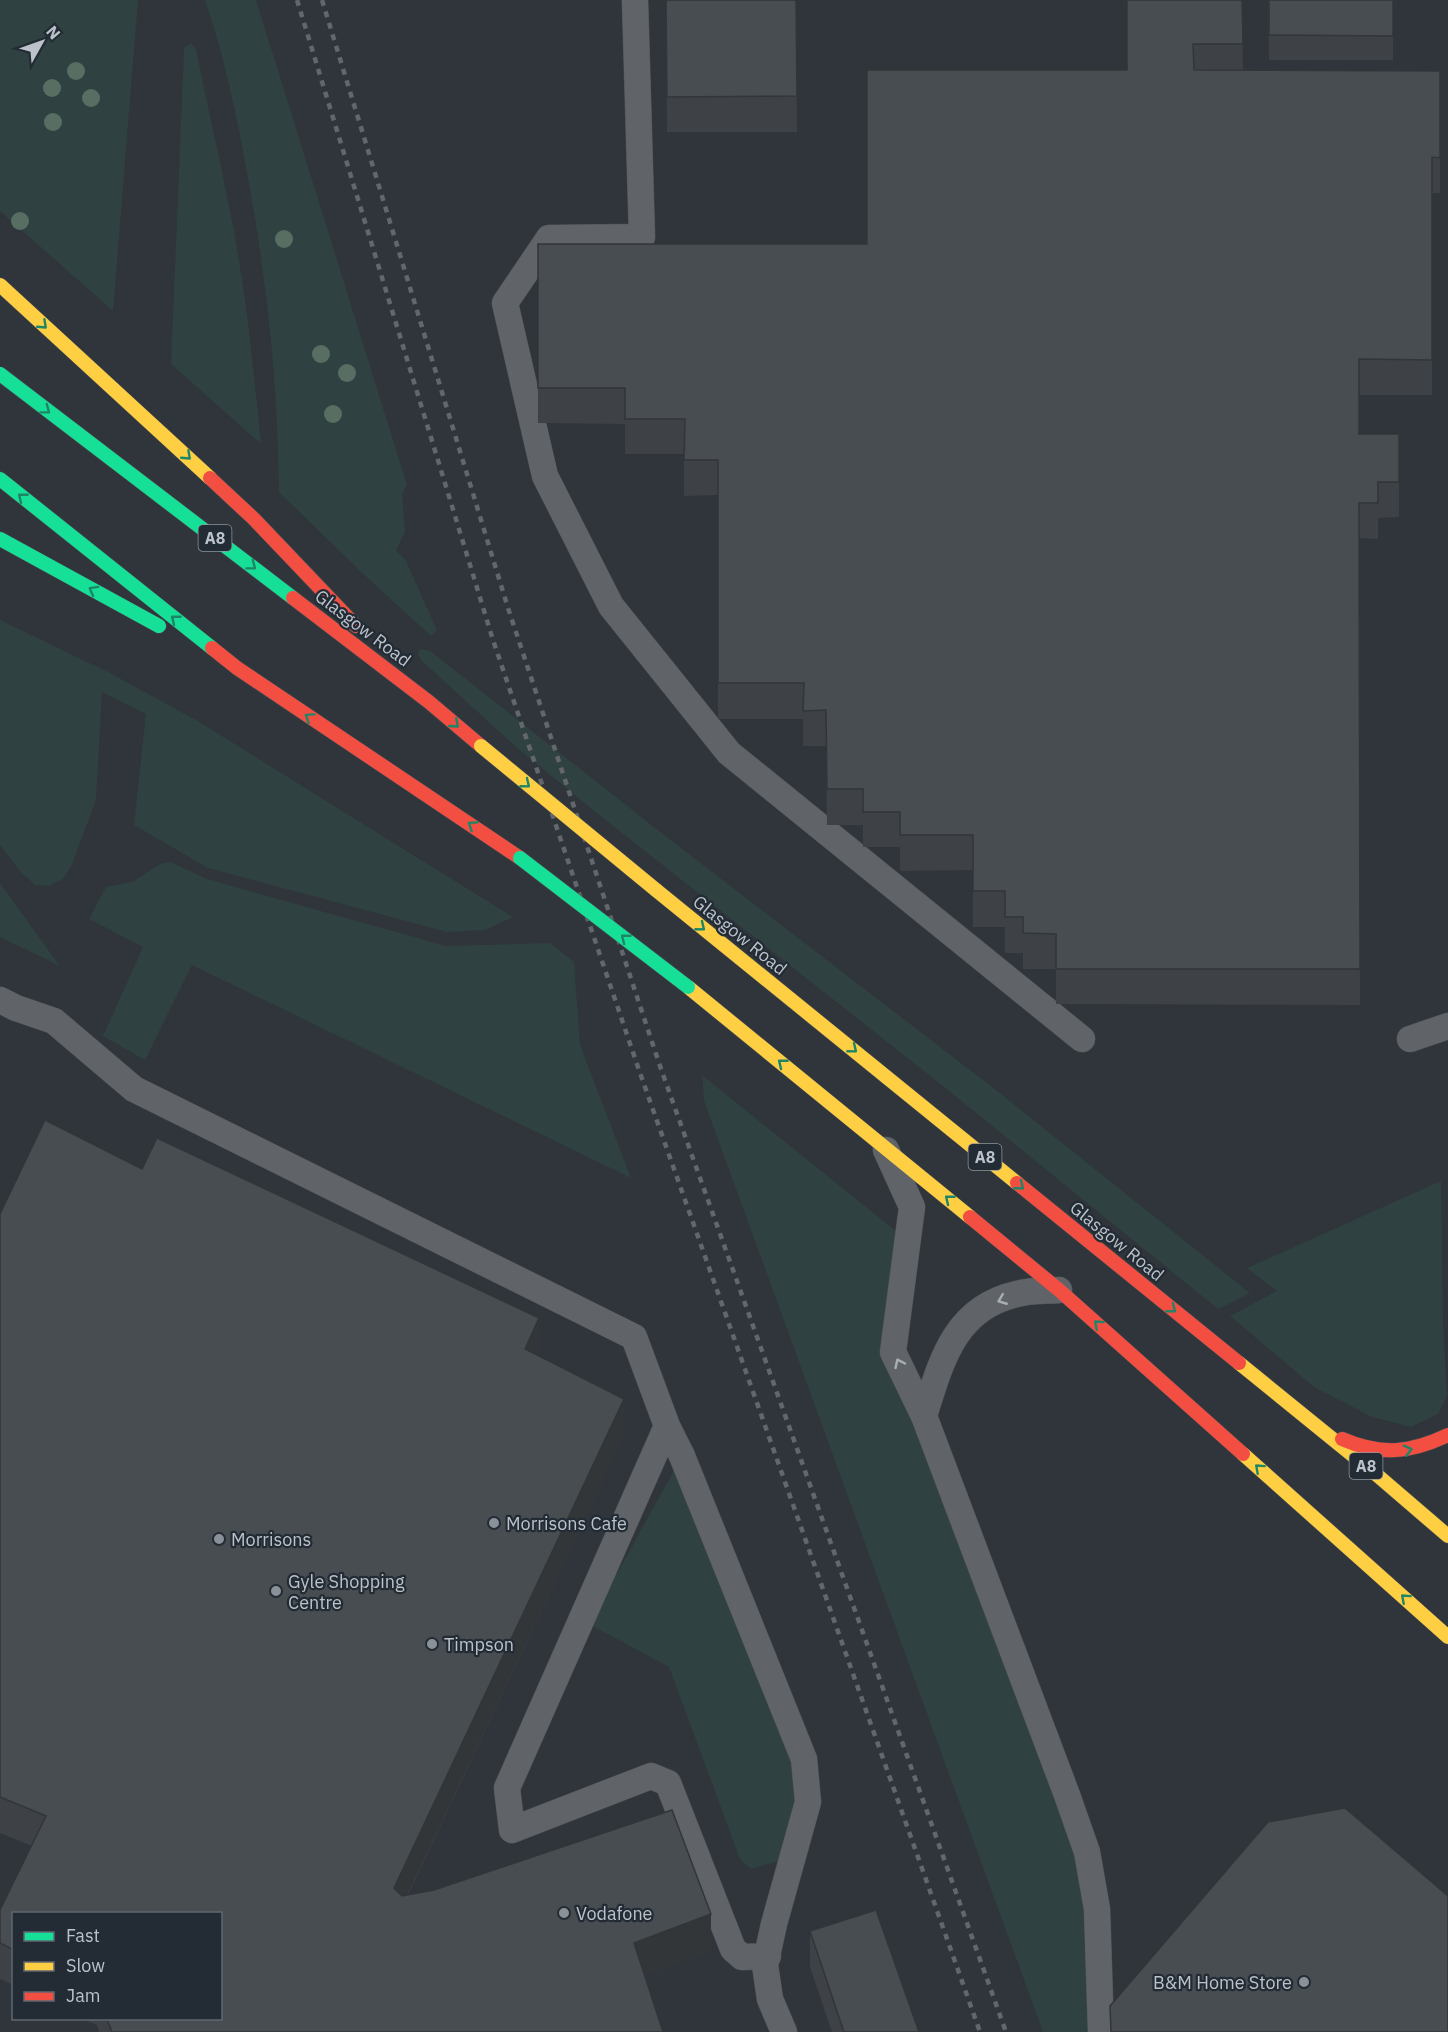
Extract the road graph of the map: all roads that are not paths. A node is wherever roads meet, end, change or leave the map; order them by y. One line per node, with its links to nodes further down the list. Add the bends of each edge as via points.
1 (635, 0): 11 (lane, via 642,237 549,238 505,303 545,476 612,606 729,753)
2 (0, 285): 7 (main road, one-way to 7, via 254,519)
3 (0, 374): 7 (main road, Glasgow Road / A8, one-way to 7)
4 (0, 479): 6 (main road, one-way to 4)
5 (0, 539): 6 (main road, one-way to 5)
6 (237, 668): 12 (main road, one-way to 6, bridge, via 520,858)
7 (429, 702): 15 (main road, Glasgow Road / A8, one-way to 15, bridge)
8 (0, 1000): 16 (lane, via 54,1021 134,1089 634,1337)
9 (1448, 1026): 10 (lane)
10 (1410, 1039)
11 (1082, 1040)
12 (884, 1145): 13 (main road, one-way to 12); 14 (lane, one-way to 12, via 893,1352 912,1207)
13 (1059, 1290): 14 (lane, one-way to 14, via 1017,1294 984,1307 962,1325 941,1362); 21 (main road, one-way to 13)
14 (924, 1416): 24 (lane, via 1087,1852 1097,1909)
15 (1314, 1424): 17 (main road, one-way to 17, via 1358,1447 1398,1452 1431,1444); 18 (main road, Glasgow Road / A8)
16 (667, 1426): 22 (lane, via 804,1759 808,1802); 22 (lane, via 507,1788 512,1830 651,1776 668,1783 733,1949 742,1958)
17 (1448, 1435)
18 (1416, 1509): 19 (main road, A8); 20 (main road, Glasgow Road / A8)
19 (1448, 1517)
20 (1448, 1536)
21 (1448, 1637)
22 (768, 1956): 23 (lane, via 765,1965 770,1999)
23 (784, 2032)
24 (1101, 2032)

